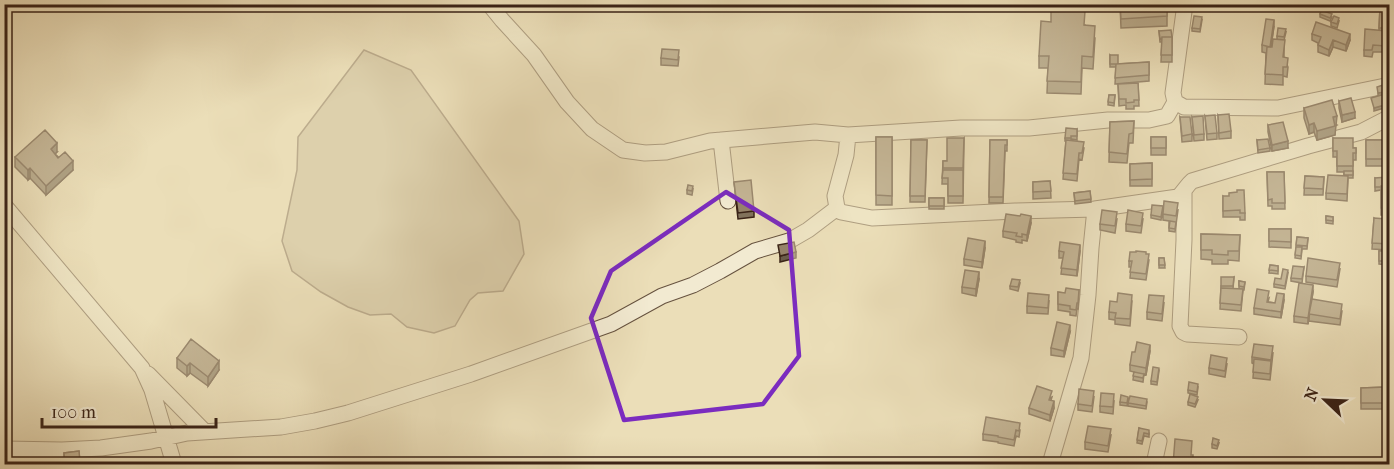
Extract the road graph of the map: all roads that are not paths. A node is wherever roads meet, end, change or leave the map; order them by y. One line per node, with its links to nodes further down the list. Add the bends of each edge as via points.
1 (489, 4): 7 (street, via 534,55 573,109 592,129 623,150 666,152)
2 (1185, 4): 4 (street)
3 (1389, 85): 4 (street, via 1278,108 1184,107)
4 (1175, 102): 6 (street, via 1167,116 1149,120)
5 (1389, 117): 8 (street, via 1361,132 1192,181)
6 (848, 135): 7 (street, via 815,132); 11 (street, via 835,196)
7 (721, 140): 9 (street)
8 (1184, 192): 12 (street, via 1178,197); 13 (street, via 1180,326 1187,334)
9 (728, 201)
10 (4, 205): 14 (street)
11 (837, 208): 12 (street, via 872,218); 15 (street, via 789,241 754,251 611,324 471,374 315,421)
12 (1095, 209): 20 (street, via 1081,358)
13 (1239, 337)
14 (142, 368): 15 (street); 16 (street)
15 (205, 432): 16 (street)
16 (167, 437): 18 (street, via 101,448); 19 (street)
17 (1159, 441): 21 (street)
18 (4, 449)
19 (174, 465)
20 (1050, 465)
21 (1154, 465)

